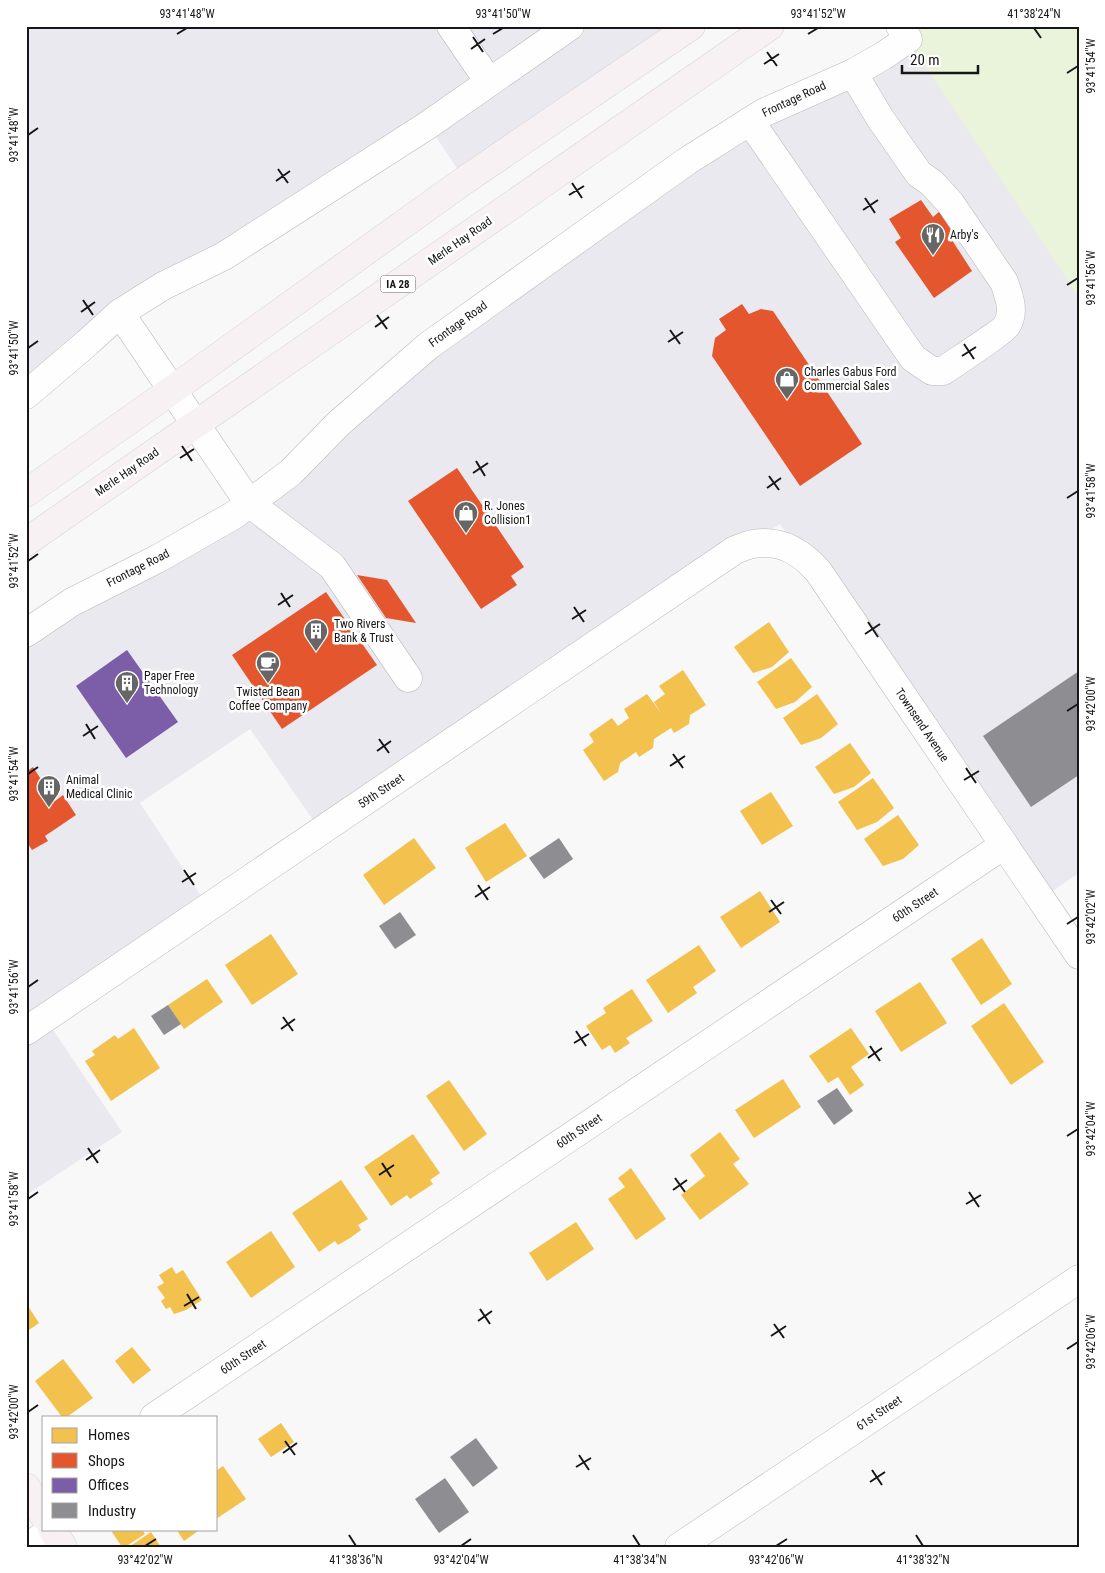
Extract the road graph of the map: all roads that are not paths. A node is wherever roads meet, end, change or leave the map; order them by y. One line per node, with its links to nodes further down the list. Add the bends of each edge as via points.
1 (451, 26): 7 (street)
2 (570, 26): 7 (street)
3 (691, 26): 10 (main road, via 465,180)
4 (770, 26): 12 (main road, Merle Hay Road / IA 28)
5 (904, 33): 6 (street, Frontage Road, via 883,56)
6 (853, 73): 8 (street, Frontage Road); 8 (street, via 919,174 951,204 1004,282 1010,296 1007,326 943,372 923,367 912,358)
7 (489, 82): 9 (street, via 224,256 163,286)
8 (750, 121): 14 (street, Frontage Road, via 687,161 428,346 339,423 291,472)
9 (120, 313): 10 (street); 11 (street)
10 (172, 390): 12 (street); 13 (main road)
11 (26, 395)
12 (195, 424): 14 (street); 15 (main road, Merle Hay Road / IA 28)
13 (26, 493)
14 (249, 504): 17 (street, Frontage Road, via 159,558 72,602); 18 (street, via 332,566)
15 (26, 542)
16 (735, 550): 19 (street, Townsend Avenue, via 754,544 780,544 804,556 814,566); 21 (street, 59th Street)
17 (26, 633)
18 (408, 678)
19 (1004, 845): 20 (street, Townsend Avenue); 23 (street, 60th Street)
20 (1079, 955)
21 (26, 1031)
22 (1079, 1279): 26 (street, 61st Street)
23 (155, 1416)
24 (42, 1513): 25 (street)
25 (27, 1547)
26 (679, 1547)

